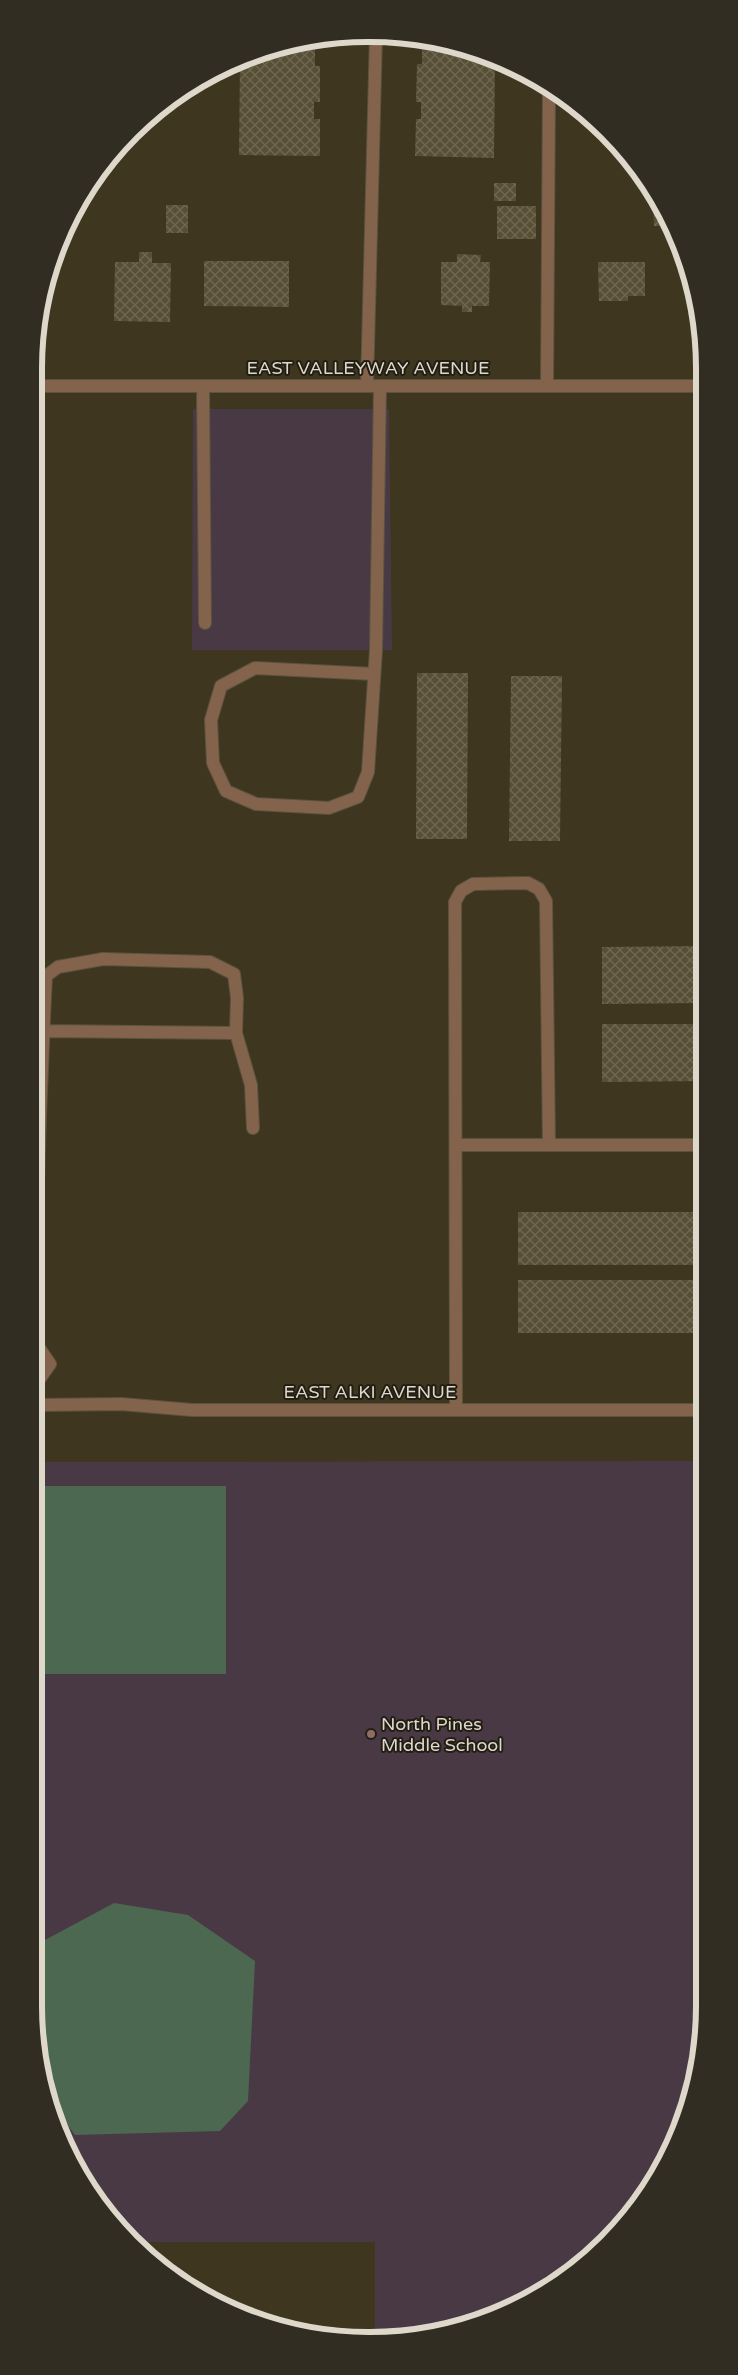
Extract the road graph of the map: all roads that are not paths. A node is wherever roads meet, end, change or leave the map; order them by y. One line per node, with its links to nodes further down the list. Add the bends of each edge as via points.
1 (376, 42): 5 (street)
2 (549, 97): 7 (street)
3 (42, 386): 4 (street, EAST VALLEYWAY AVENUE)
4 (203, 386): 5 (street, EAST VALLEYWAY AVENUE); 9 (street)
5 (367, 386): 6 (street, EAST VALLEYWAY AVENUE)
6 (380, 386): 7 (street, EAST VALLEYWAY AVENUE); 10 (street)
7 (547, 386): 8 (street, EAST VALLEYWAY AVENUE)
8 (696, 386)
9 (206, 622)
10 (374, 674): 10 (street, via 368,772 358,798 329,808 256,804 226,791 212,754 211,720 222,686 255,668)
11 (44, 1031): 12 (street); 12 (street, via 46,976 58,967 103,959 210,962 234,974); 13 (street)
12 (236, 1033): 14 (street, via 251,1085)
13 (42, 1084)
14 (253, 1128)
15 (456, 1145): 16 (street); 16 (street, via 455,902 460,891 473,884 528,883 540,890 546,901); 21 (street)
16 (549, 1145): 17 (street)
17 (696, 1146)
18 (42, 1353): 19 (street, via 50,1364)
19 (42, 1375)
20 (42, 1405): 21 (street, EAST ALKI AVENUE, via 121,1404 192,1410)
21 (456, 1410): 22 (street, EAST ALKI AVENUE)
22 (696, 1410)

